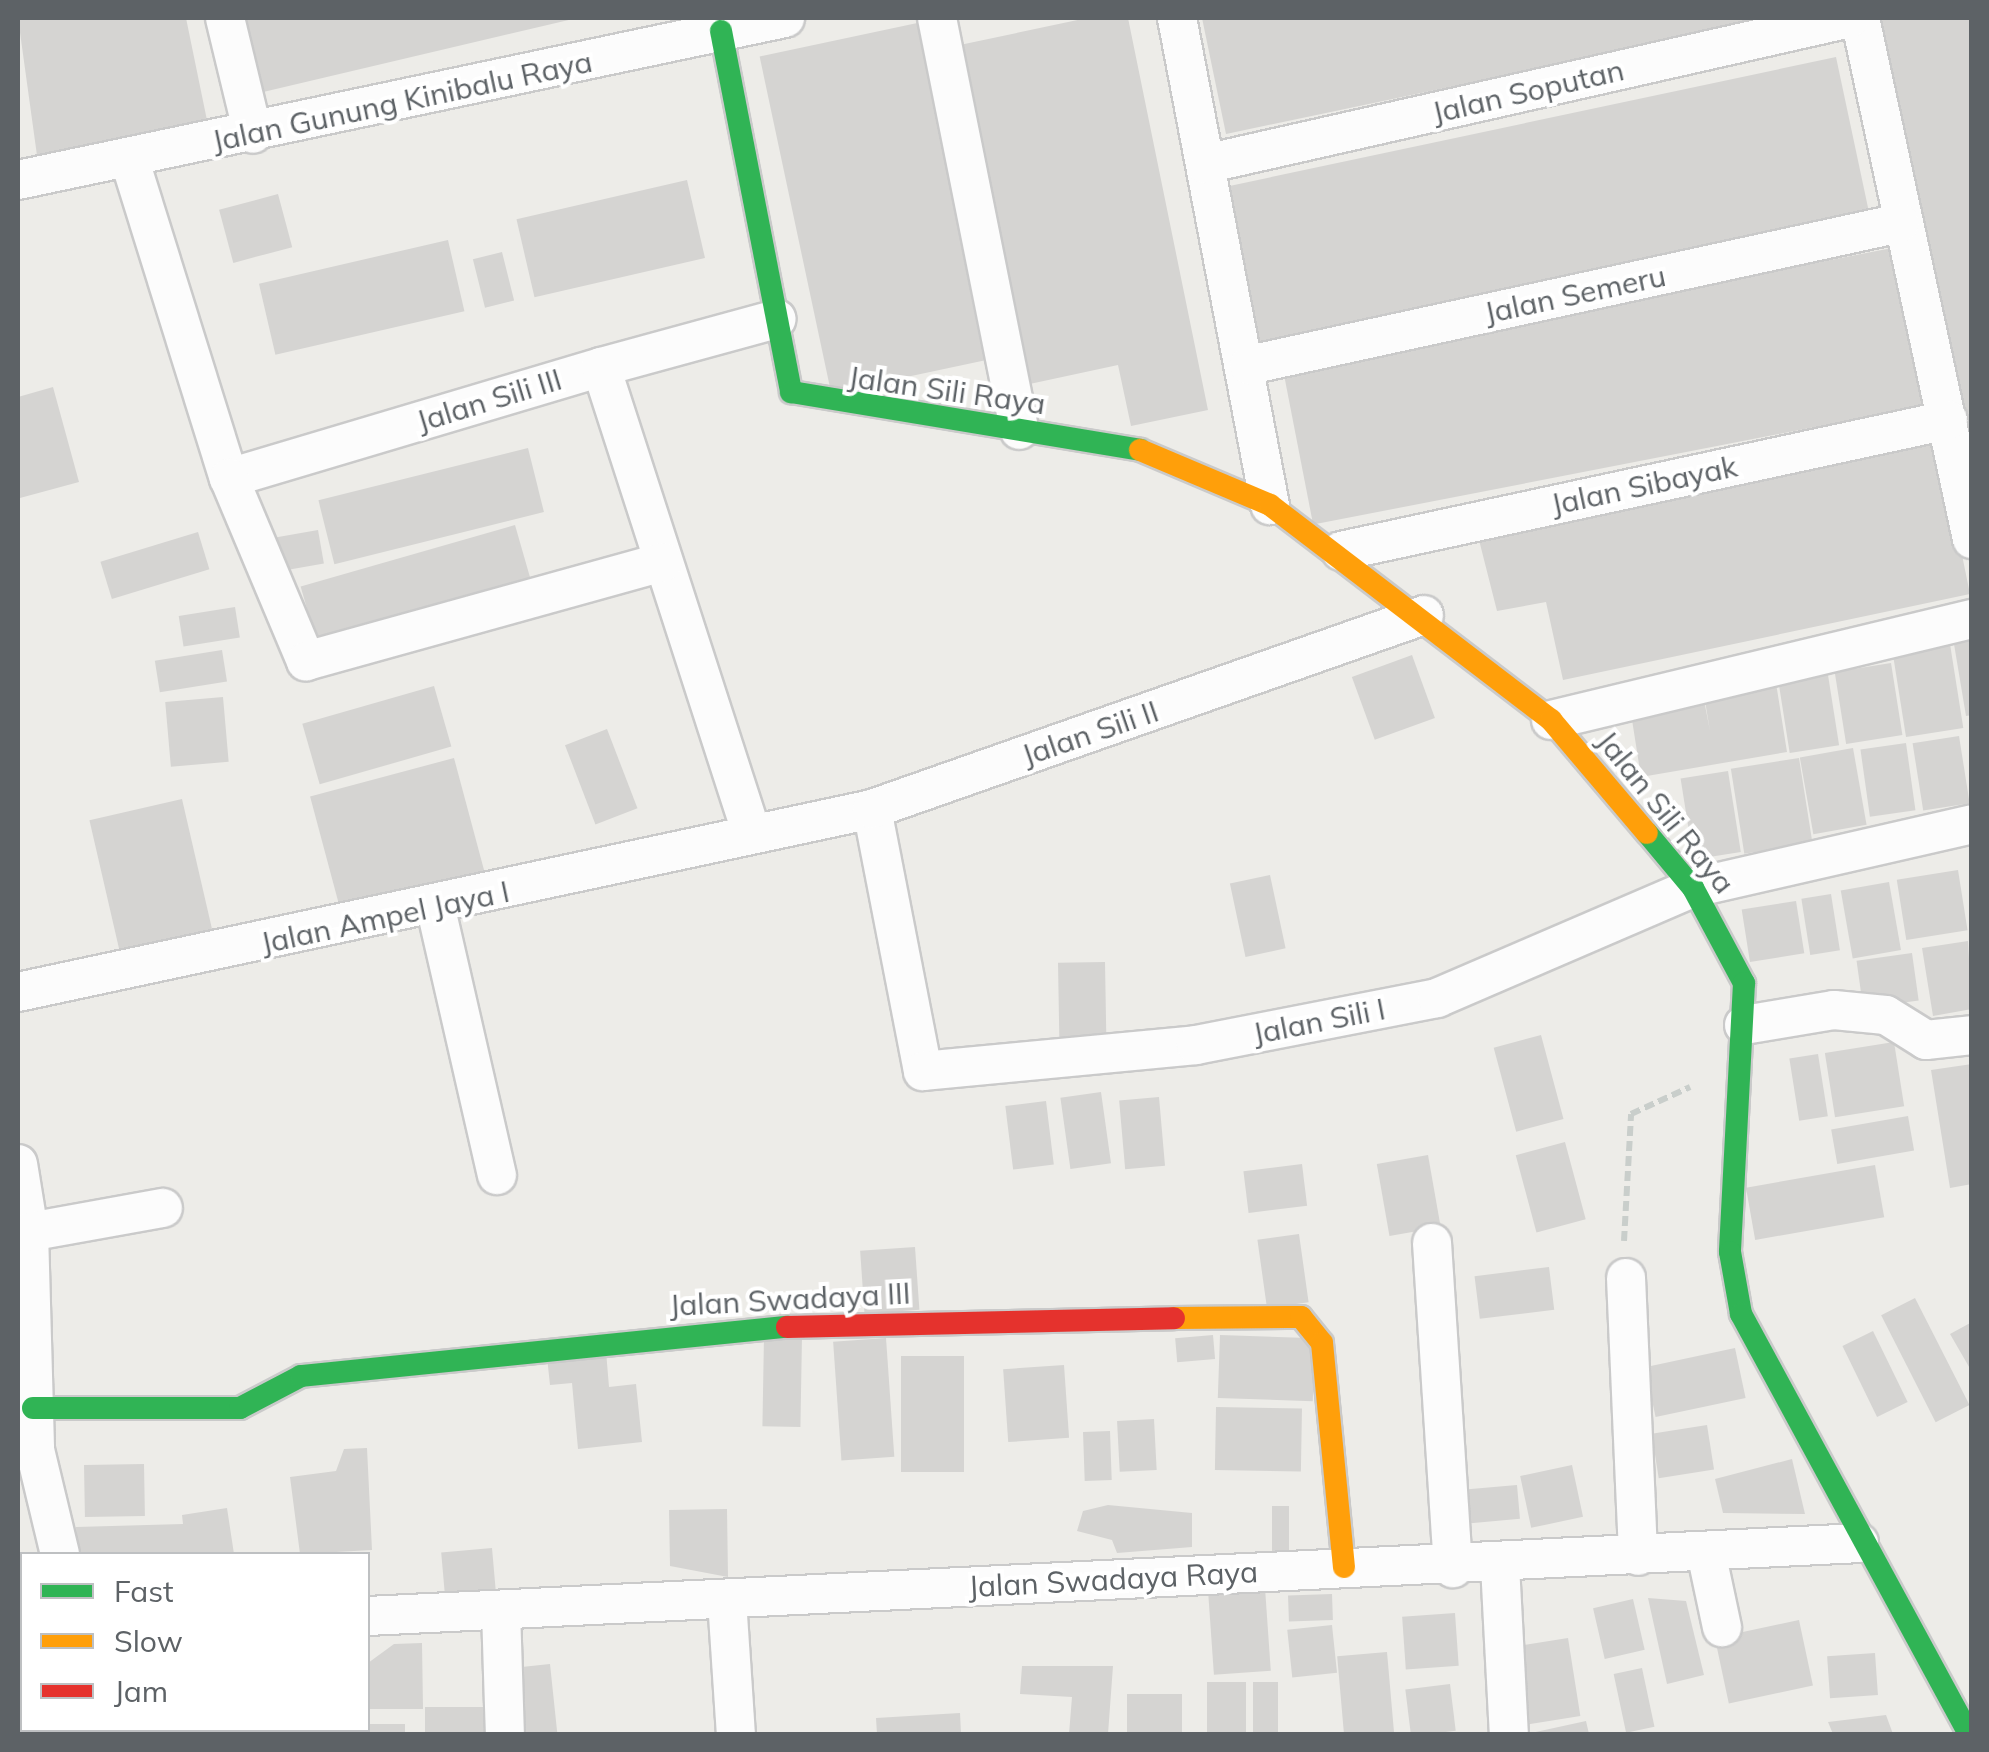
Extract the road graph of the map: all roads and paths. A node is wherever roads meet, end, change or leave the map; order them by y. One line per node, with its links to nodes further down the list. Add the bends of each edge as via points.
1 (226, 18): 8 (street)
2 (937, 18): 17 (street)
3 (1177, 18): 10 (street)
4 (1850, 18): 10 (street, Jalan Soputan)
5 (1860, 18): 12 (street)
6 (769, 19): 7 (street, Jalan Gunung Kinibalu Raya)
7 (720, 32): 8 (street, Jalan Gunung Kinibalu Raya); 13 (street)
8 (254, 134): 9 (street, Jalan Gunung Kinibalu Raya)
9 (130, 161): 11 (street, Jalan Gunung Kinibalu Raya); 18 (street)
10 (1206, 164): 14 (street)
11 (18, 182)
12 (1900, 223): 14 (street, Jalan Semeru); 16 (street)
13 (776, 319): 15 (street); 17 (street, Jalan Sili Raya, via 791,392)
14 (1249, 366): 19 (street)
15 (601, 367): 18 (street, Jalan Sili III); 22 (street, Jalan Sili III)
16 (1948, 420): 20 (street); 21 (street, Jalan Sibayak)
17 (1019, 430): 19 (street, Jalan Sili Raya, via 1158,453)
18 (228, 478): 22 (street, via 306,660)
19 (1270, 505): 21 (street, Jalan Sili Raya)
20 (1972, 539)
21 (1341, 551): 23 (street, Jalan Sili Raya)
22 (663, 562): 28 (street, Jalan Sili III)
23 (1424, 615): 25 (street, Jalan Sili Raya); 26 (street, Jalan Sili II)
24 (1972, 620): 25 (street)
25 (1552, 720): 29 (street, Jalan Sili Raya)
26 (872, 809): 28 (street, Jalan Sili II); 29 (street, Jalan Sili I, via 923,1070 1196,1044 1437,998)
27 (1972, 824): 29 (street, Jalan Sili I)
28 (750, 829): 30 (street, Jalan Ampel Jaya I)
29 (1694, 888): 32 (street, Jalan Sili Raya, via 1744,983)
30 (436, 909): 31 (street, Jalan Ampel Jaya I); 36 (street)
31 (18, 992)
32 (1744, 1026): 33 (street, via 1834,1010 1886,1016 1926,1040); 34 (street, Jalan Sili Raya)
33 (1972, 1035)
34 (1741, 1080): 40 (path, via 1677,1089 1631,1114); 43 (street, Jalan Sili Raya, via 1730,1252 1741,1314)
35 (18, 1164): 38 (street)
36 (497, 1175)
37 (163, 1208): 38 (street)
38 (29, 1232): 41 (street)
39 (1432, 1243): 49 (street)
40 (1626, 1278): 46 (street)
41 (33, 1408): 42 (street); 48 (street, Jalan Swadaya III, via 240,1408 301,1376 846,1321 1301,1317 1322,1344)
42 (26, 1451): 44 (street)
43 (1859, 1543): 45 (street, Jalan Swadaya Raya); 57 (street, Jalan Sili Raya)
44 (59, 1552)
45 (1706, 1552): 46 (street, Jalan Swadaya Raya); 53 (street)
46 (1638, 1556): 47 (street, Jalan Swadaya Raya)
47 (1500, 1565): 49 (street, Jalan Swadaya Raya); 56 (street)
48 (1344, 1567): 49 (street, Jalan Swadaya Raya); 50 (street, Jalan Swadaya Raya)
49 (1454, 1568)
50 (727, 1600): 51 (street, Jalan Swadaya Raya); 55 (street)
51 (502, 1610): 52 (street, Jalan Swadaya Raya); 54 (street)
52 (370, 1616)
53 (1722, 1627)
54 (505, 1734)
55 (736, 1734)
56 (1509, 1734)
57 (1968, 1734)

